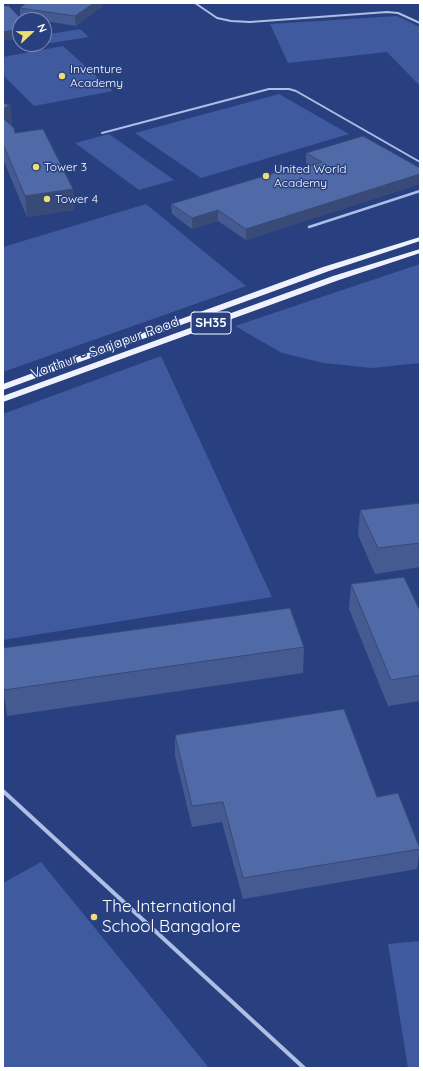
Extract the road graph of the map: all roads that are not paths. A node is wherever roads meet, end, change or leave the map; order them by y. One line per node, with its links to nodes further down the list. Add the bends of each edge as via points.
1 (195, 3): 2 (lane, via 217,18 230,21 250,22 387,12 398,13)
2 (420, 23)
3 (102, 134): 4 (lane, via 269,89 289,89)
4 (420, 162)
5 (420, 191): 6 (lane)
6 (310, 227)
7 (420, 239): 9 (main road, Varthur - Sarjapur Road / SH35, via 326,269)
8 (420, 251): 10 (main road, Varthur - Sarjapur Road / SH35, via 336,278)
9 (3, 387)
10 (3, 399)
11 (3, 791): 12 (lane)
12 (304, 1068)

